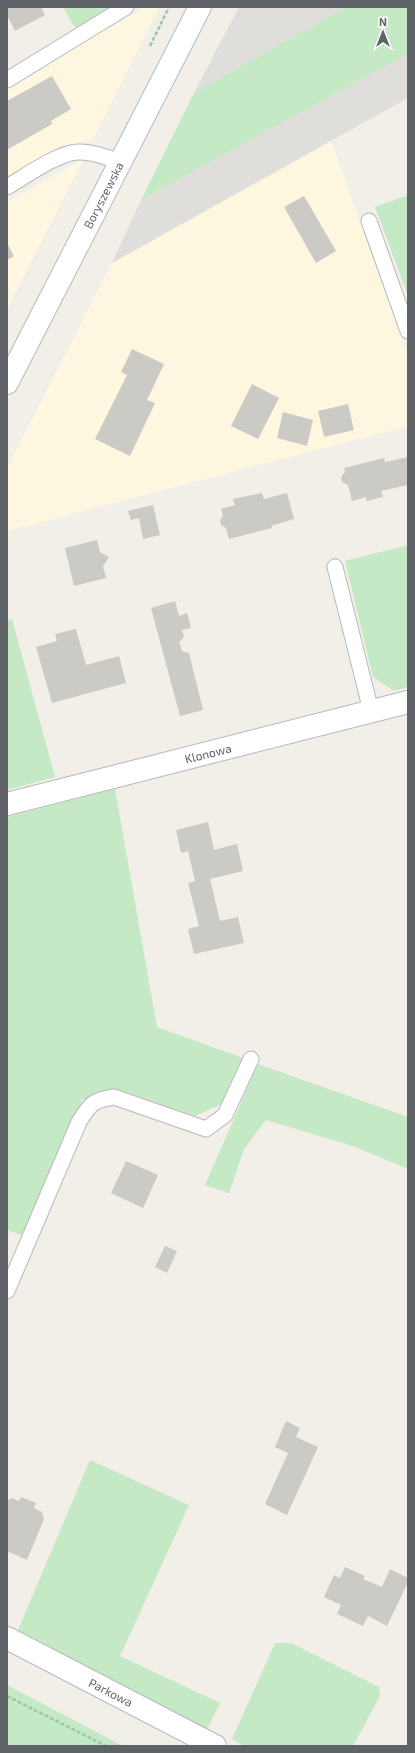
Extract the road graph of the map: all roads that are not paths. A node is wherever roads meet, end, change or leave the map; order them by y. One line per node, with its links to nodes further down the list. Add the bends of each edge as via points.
1 (126, 7): 3 (lane)
2 (200, 7): 4 (street, Boryszewska)
3 (7, 80)
4 (120, 162): 5 (lane, via 99,154 77,152 63,155); 8 (street, Boryszewska)
5 (7, 187)
6 (369, 221): 7 (lane)
7 (408, 331)
8 (7, 383)
9 (335, 567): 11 (lane)
10 (408, 702): 11 (street, Klonowa)
11 (371, 711): 12 (street, Klonowa)
12 (7, 804)
13 (251, 1059): 14 (lane, via 225,1115 206,1129 114,1097 89,1105 79,1122)
14 (7, 1291)
15 (7, 1638): 16 (street, Parkowa)
16 (216, 1746)

